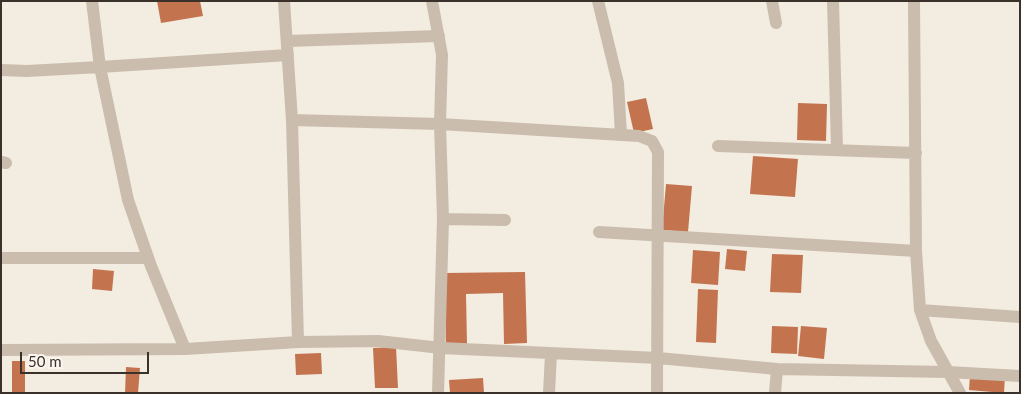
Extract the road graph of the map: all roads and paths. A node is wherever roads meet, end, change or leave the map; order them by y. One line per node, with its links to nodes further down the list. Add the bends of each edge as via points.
1 (92, 1): 12 (street)
2 (284, 1): 10 (street)
3 (432, 1): 9 (street)
4 (598, 1): 16 (street, via 618,83)
5 (772, 1): 8 (street)
6 (832, 1): 18 (street)
7 (914, 1): 19 (street)
8 (776, 23)
9 (439, 36): 10 (street); 15 (street, via 442,55)
10 (287, 41): 11 (street)
11 (288, 54): 12 (street); 14 (street)
12 (100, 67): 13 (street); 26 (street, via 128,200)
13 (1, 70)
14 (292, 120): 15 (street); 29 (street)
15 (440, 124): 16 (street); 20 (street)
16 (621, 135): 23 (street, via 652,141 658,152)
17 (718, 146): 18 (street)
18 (837, 148): 19 (street)
19 (916, 153): 24 (street)
20 (443, 219): 21 (street); 30 (street)
21 (504, 220)
22 (599, 232): 23 (street)
23 (656, 234): 24 (street); 34 (street)
24 (916, 250): 27 (street)
25 (1, 258): 26 (street)
26 (148, 258): 31 (street)
27 (920, 310): 28 (street); 36 (street, via 931,341)
28 (1020, 317)
29 (298, 342): 30 (street, via 378,341); 31 (street)
30 (441, 348): 33 (street); 38 (street)
31 (185, 349): 32 (street)
32 (1, 350)
33 (551, 354): 34 (street); 39 (street)
34 (658, 358): 35 (street); 40 (street)
35 (777, 369): 36 (street); 41 (street)
36 (948, 372): 37 (street); 42 (street)
37 (1020, 376)
38 (438, 393)
39 (549, 393)
40 (657, 393)
41 (776, 393)
42 (960, 393)

